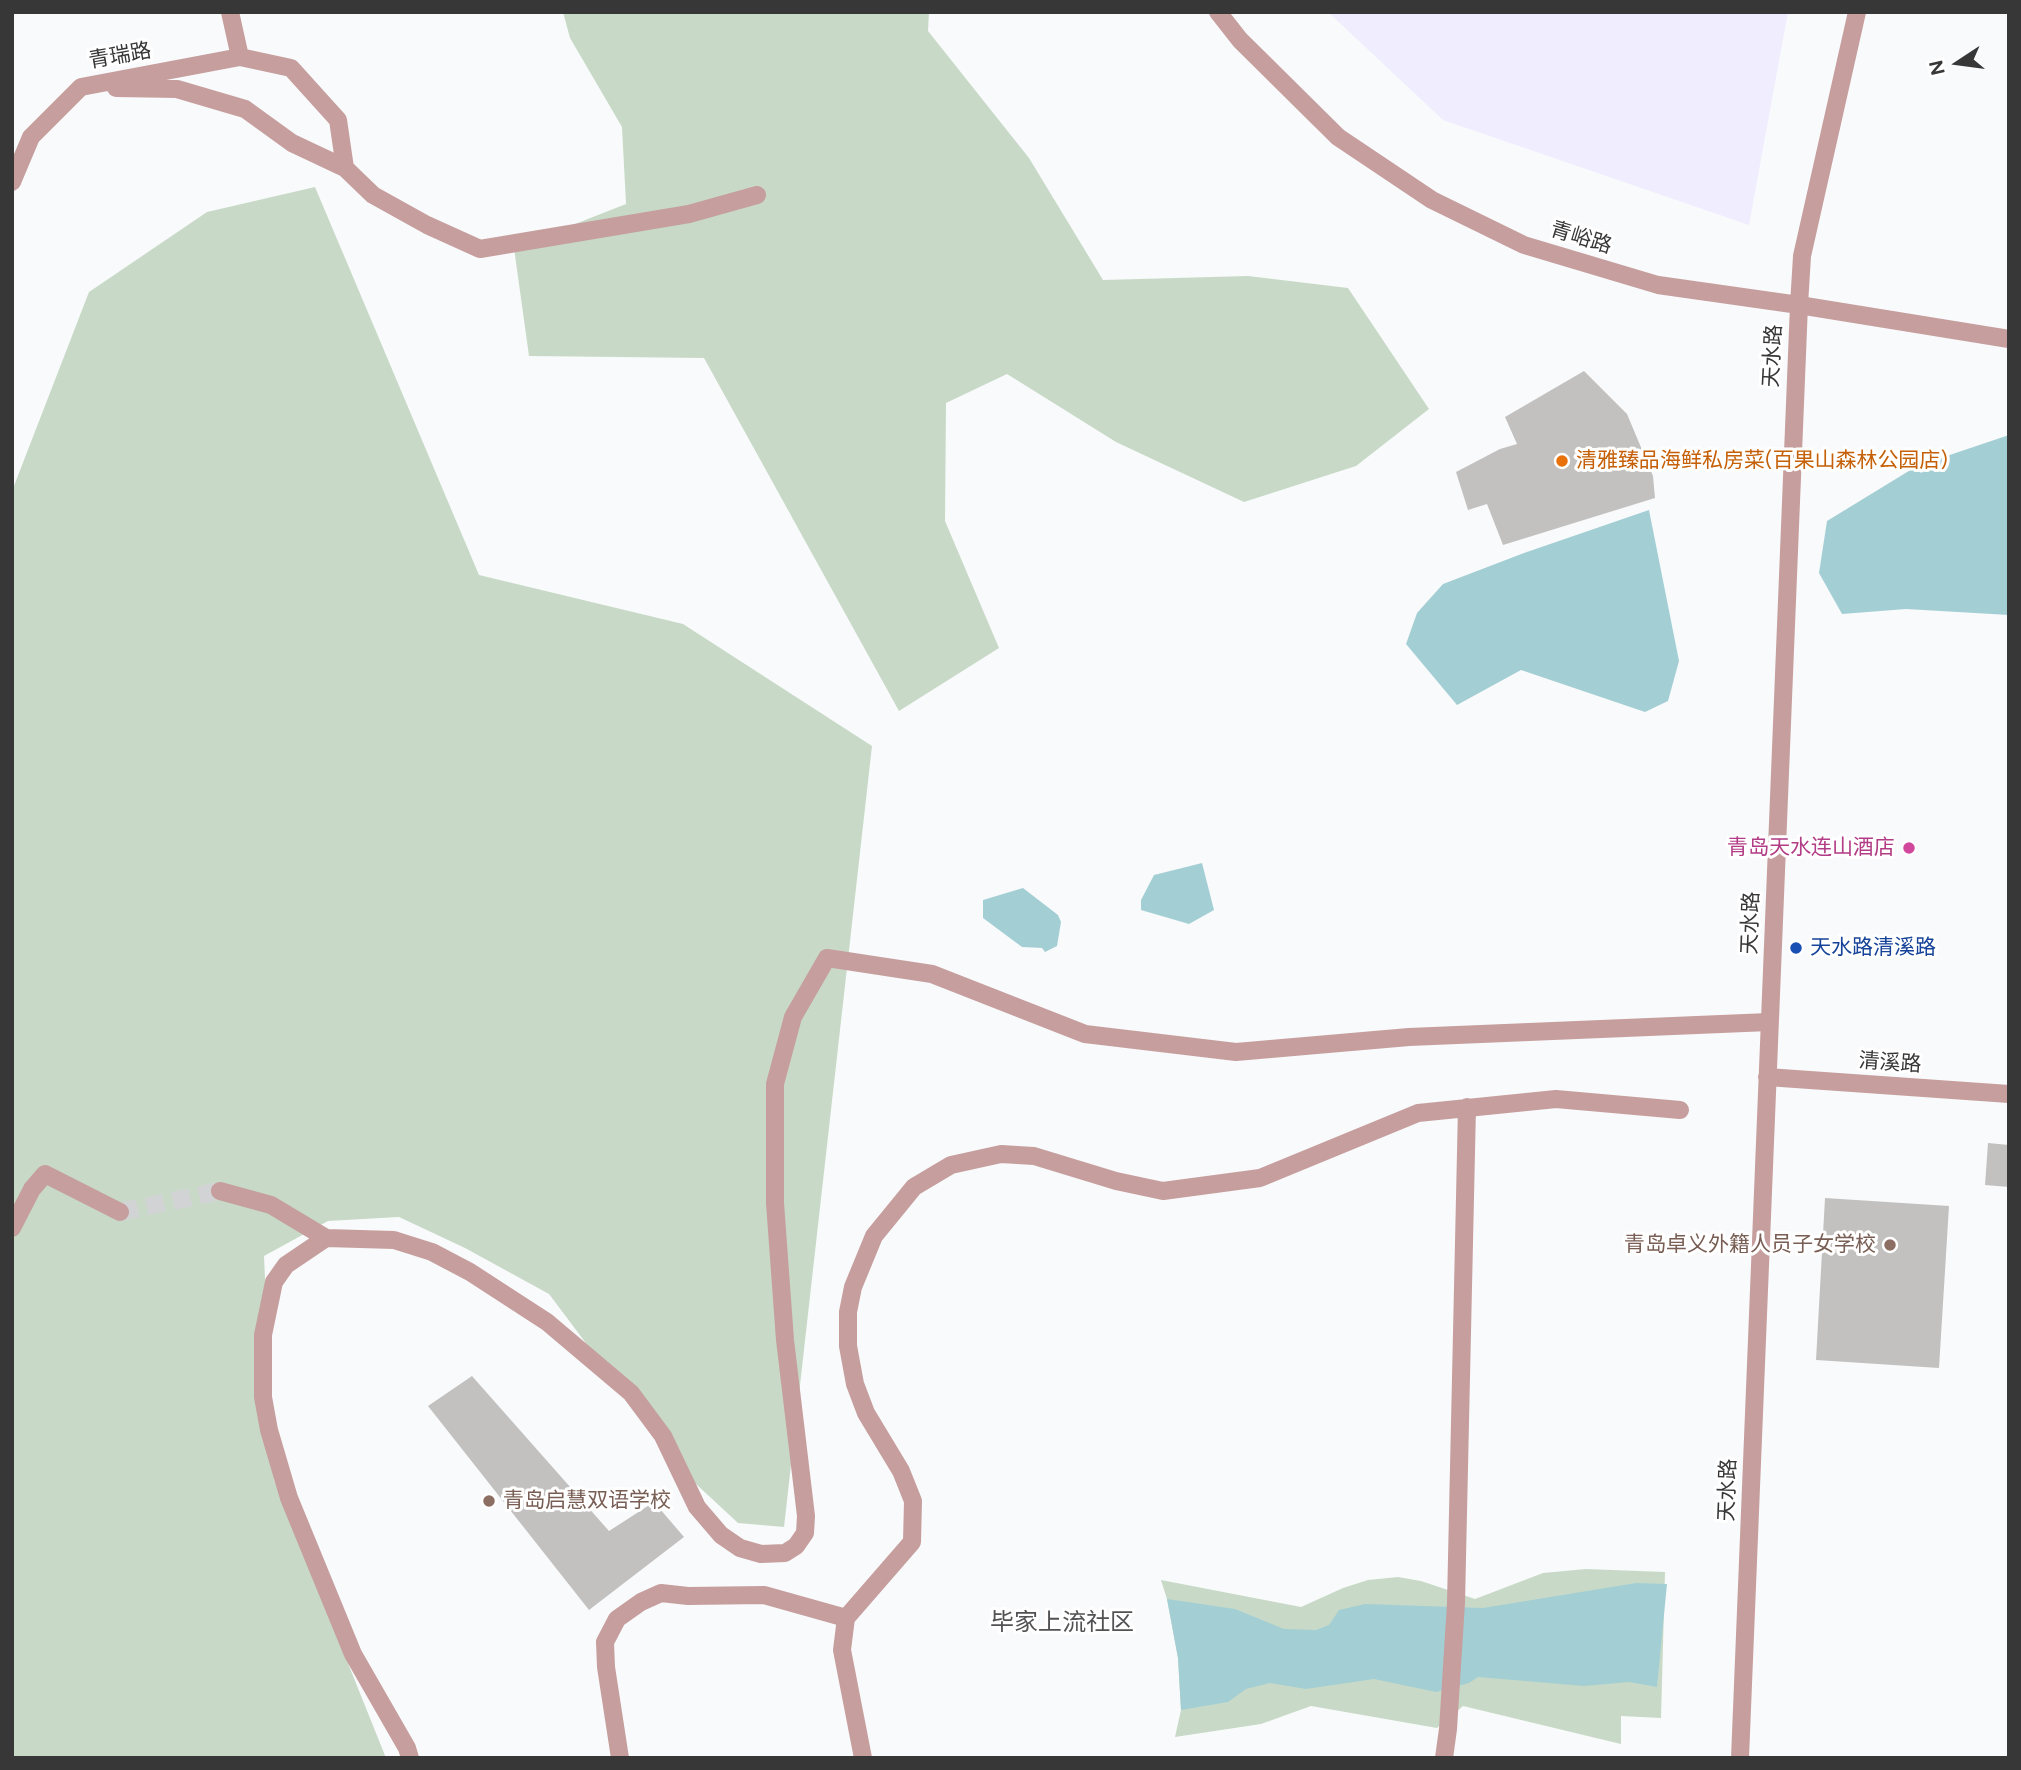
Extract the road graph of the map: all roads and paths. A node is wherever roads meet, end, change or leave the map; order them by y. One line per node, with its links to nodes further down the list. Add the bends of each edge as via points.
1 (230, 12): 4 (street)
2 (1218, 12): 9 (street, 青峪路, via 1338,138 1432,200 1524,245 1658,285)
3 (1857, 12): 9 (street, 天水路, via 1802,256)
4 (240, 57): 5 (street, 青瑞路); 6 (street, via 291,68 338,120)
5 (81, 87): 6 (street, via 177,89 245,109 292,143); 7 (street, 青瑞路, via 31,137)
6 (345, 168): 8 (street, via 373,195 480,249 688,214)
7 (12, 182)
8 (757, 195)
9 (1799, 305): 10 (street, 青峪路); 11 (street, 天水路)
10 (2009, 339)
11 (1769, 1022): 12 (street, 天水路); 19 (street, via 1409,1037 1236,1052 1085,1034 932,975 827,958 793,1017 775,1084 776,1217 806,1516 805,1533 785,1553 761,1555 720,1535 697,1507 663,1436 631,1394 547,1322 432,1252 394,1240)
12 (1767, 1077): 13 (street, 清溪路); 25 (street, 天水路)
13 (2009, 1094)
14 (1467, 1107): 15 (street, via 1556,1099); 20 (street, via 1418,1113 1260,1178 1163,1191 1034,1156 1001,1154 951,1165 914,1187 874,1236 848,1312 855,1384 913,1501 912,1542); 24 (street, via 1456,1603)
15 (1680, 1110)
16 (220, 1191): 19 (street, via 271,1205)
17 (120, 1212): 18 (street, via 45,1174)
18 (12, 1228)
19 (326, 1238): 21 (street, via 286,1265 274,1283 263,1335 263,1397 289,1498 353,1654)
20 (846, 1618): 22 (street, via 764,1595 661,1593 640,1602 617,1619 605,1643); 23 (street, via 842,1650)
21 (410, 1758)
22 (620, 1758)
23 (863, 1758)
24 (1444, 1758)
25 (1740, 1758)

